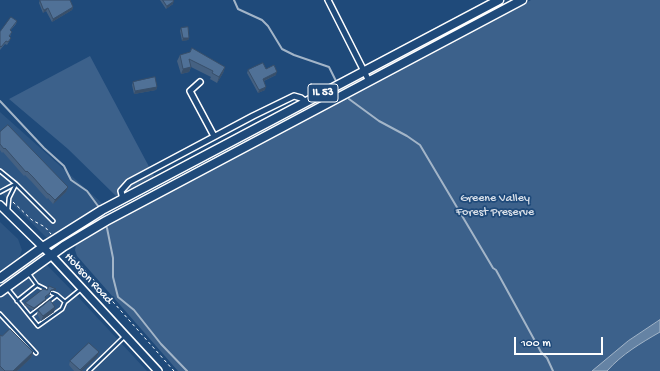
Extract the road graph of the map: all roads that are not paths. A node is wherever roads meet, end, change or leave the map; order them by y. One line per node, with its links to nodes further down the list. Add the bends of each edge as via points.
1 (328, 0): 4 (street)
2 (499, 0): 4 (main road, IL 53)
3 (522, 0): 5 (main road, IL 53)
4 (364, 71): 5 (street); 7 (main road, IL 53)
5 (369, 81): 17 (main road, IL 53, via 144,199)
6 (200, 82): 8 (street, via 190,90)
7 (306, 102): 8 (street, via 294,96); 12 (main road, IL 53)
8 (214, 136): 12 (street, via 129,182 121,191)
9 (0, 171): 10 (lane)
10 (16, 184): 11 (lane); 14 (lane, via 9,198); 15 (lane)
11 (0, 192)
12 (123, 199): 16 (main road, IL 53)
13 (0, 205): 14 (main road, Hobson Road)
14 (8, 212): 16 (main road, Hobson Road)
15 (53, 220)
16 (43, 247): 17 (main road, Hobson Road); 19 (main road, IL 53)
17 (51, 255): 18 (main road, IL 53); 21 (main road, Hobson Road)
18 (27, 272): 20 (lane); 23 (main road, IL 53)
19 (0, 278)
20 (37, 285): 22 (lane); 26 (lane)
21 (82, 288): 27 (lane); 31 (main road, Hobson Road)
22 (45, 289)
23 (3, 290): 26 (lane)
24 (52, 293): 25 (lane)
25 (57, 295): 27 (lane); 29 (lane)
26 (17, 300): 29 (lane)
27 (65, 302): 29 (lane, via 62,309 38,326)
28 (0, 314): 30 (lane)
29 (30, 316)
30 (1, 318): 32 (lane)
31 (125, 335): 33 (lane); 34 (main road, Hobson Road)
32 (36, 353)
33 (89, 371)
34 (158, 371)

